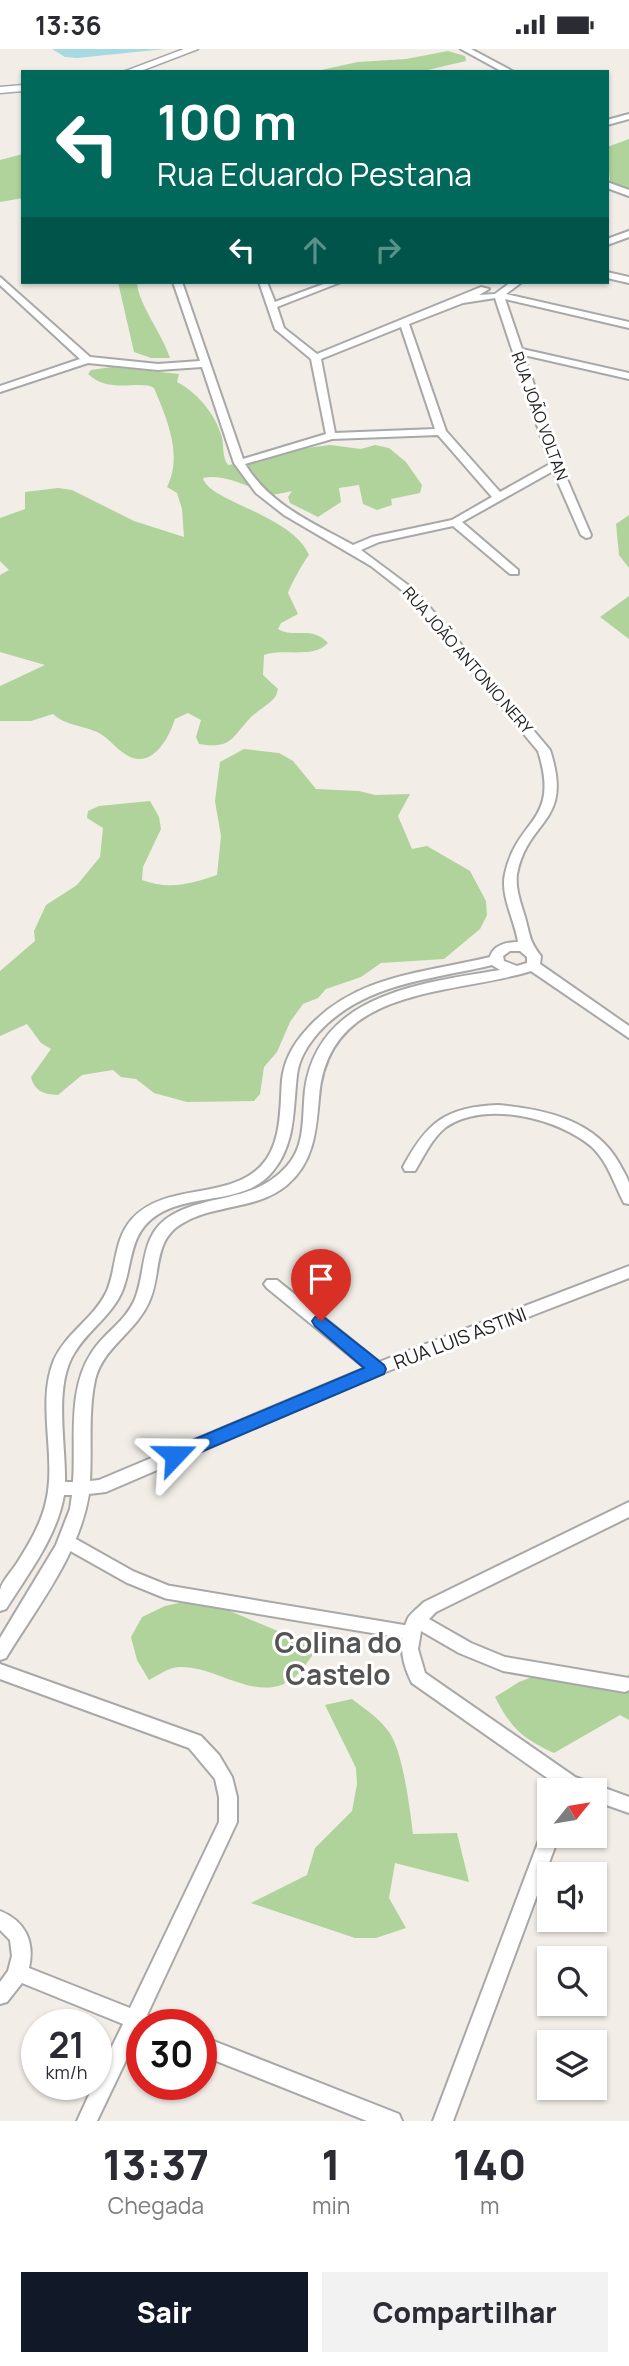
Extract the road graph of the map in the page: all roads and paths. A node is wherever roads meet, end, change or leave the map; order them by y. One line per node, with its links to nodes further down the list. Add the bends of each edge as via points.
1 (193, 49): 3 (street)
2 (465, 49): 4 (street)
3 (134, 70)
4 (506, 70)
5 (21, 88): 6 (street)
6 (0, 90)
7 (629, 116): 8 (street)
8 (609, 121)
9 (609, 186): 10 (street)
10 (629, 193)
11 (629, 234): 12 (street)
12 (609, 241)
13 (609, 275): 15 (street)
14 (0, 280): 25 (street)
15 (629, 280)
16 (179, 284): 26 (street, RUA JOÃO ANTONIO NERY)
17 (264, 284): 20 (street)
18 (332, 284): 20 (street)
19 (496, 290): 21 (street); 22 (street); 23 (street, RUA JOÃO VOLTAN)
20 (272, 306): 24 (street, via 285,335)
21 (404, 323): 24 (street); 29 (street)
22 (629, 325)
23 (517, 351): 27 (street); 32 (street, RUA JOÃO VOLTAN)
24 (316, 358): 30 (street)
25 (86, 360): 26 (street, via 158,367); 28 (street)
26 (205, 364): 31 (street, RUA JOÃO ANTONIO NERY)
27 (629, 376)
28 (0, 389)
29 (440, 432): 30 (street); 33 (street)
30 (331, 436): 31 (street)
31 (239, 463): 36 (street, RUA JOÃO ANTONIO NERY, via 248,482 265,498)
32 (556, 465): 33 (street); 35 (street, RUA JOÃO VOLTAN)
33 (498, 497): 34 (street)
34 (455, 522): 36 (street, via 376,539); 37 (street)
35 (586, 535)
36 (353, 549): 38 (street, RUA JOÃO ANTONIO NERY, via 412,593 544,750 553,771 553,793 547,813 519,851 510,876)
37 (514, 572)
38 (525, 948): 39 (street, via 507,947); 40 (street, via 534,956)
39 (496, 960): 41 (street); 49 (street, via 391,983 342,1003 319,1021 294,1061 281,1142 267,1168 250,1181 160,1206 137,1223 125,1244 111,1300 70,1345 58,1374)
40 (533, 966): 41 (street); 42 (street)
41 (517, 971): 48 (street, via 412,992 380,1001 352,1016 318,1059 313,1124 296,1167 255,1198 196,1212 162,1232 153,1247 140,1306 93,1363 86,1386)
42 (629, 1033)
43 (410, 1167): 44 (street, via 441,1124 465,1112 497,1109 558,1122 596,1143)
44 (629, 1199)
45 (629, 1272): 47 (street, RUA LUIS ASTINI)
46 (272, 1284): 47 (street)
47 (377, 1369): 48 (street, RUA LUIS ASTINI, via 100,1487)
48 (81, 1488): 49 (street, RUA LUIS ASTINI); 51 (street)
49 (57, 1489): 52 (street, via 46,1527)
50 (629, 1509): 53 (street, via 430,1607)
51 (66, 1541): 53 (street, via 167,1592); 54 (street)
52 (0, 1604)
53 (414, 1626): 56 (street, via 503,1664); 57 (street, via 408,1656 418,1678)
54 (0, 1653)
55 (0, 1671): 64 (street, via 195,1742 219,1765 229,1793 228,1822)
56 (625, 1684)
57 (556, 1778)
58 (607, 1797): 59 (street)
59 (629, 1805)
60 (545, 1848): 70 (street)
61 (0, 1920): 62 (street, via 18,1935 24,1954)
62 (20, 1973): 63 (street); 65 (street)
63 (0, 1995)
64 (148, 2009)
65 (126, 2016)
66 (126, 2051): 68 (street)
67 (217, 2051): 69 (street)
68 (87, 2121)
69 (391, 2121)
70 (443, 2121)

